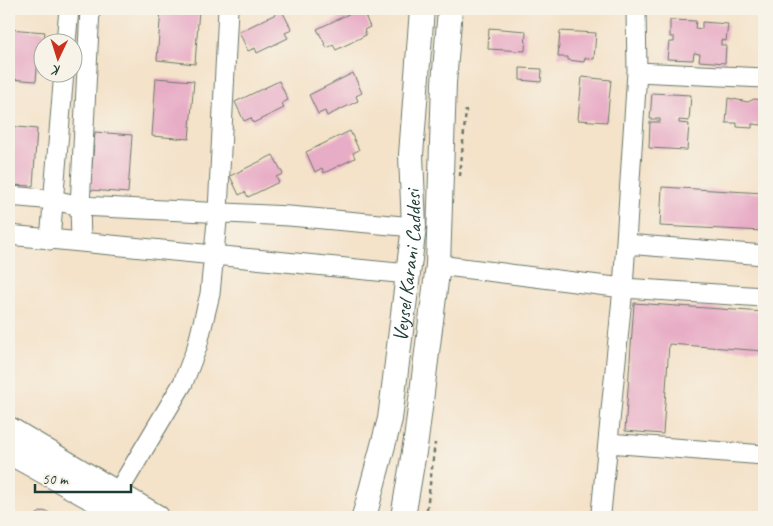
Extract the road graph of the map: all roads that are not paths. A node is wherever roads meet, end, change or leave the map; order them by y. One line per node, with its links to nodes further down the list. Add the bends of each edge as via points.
1 (69, 9): 7 (street)
2 (90, 9): 13 (street)
3 (228, 9): 14 (street)
4 (422, 9): 15 (main road, Veysel Karani Caddesi, via 412,155)
5 (450, 9): 22 (main road, Veysel Karani Caddesi, via 444,83)
6 (636, 9): 8 (street)
7 (67, 32)
8 (637, 72): 9 (street); 19 (street)
9 (764, 78)
10 (63, 82): 12 (street)
11 (9, 196): 12 (street)
12 (54, 200): 13 (street); 17 (street)
13 (80, 206): 14 (street); 18 (street)
14 (218, 211): 15 (street); 21 (street)
15 (414, 227): 23 (main road, Veysel Karani Caddesi)
16 (9, 235): 17 (street)
17 (50, 240): 18 (street)
18 (80, 241): 21 (street)
19 (626, 244): 20 (street); 24 (street)
20 (764, 255)
21 (215, 256): 23 (street); 30 (street, via 197,347 183,383)
22 (438, 265): 24 (street); 33 (main road, Veysel Karani Caddesi)
23 (408, 274): 32 (main road, Veysel Karani Caddesi, via 390,419)
24 (623, 288): 25 (street); 27 (street)
25 (764, 298)
26 (9, 429): 30 (main road)
27 (608, 443): 29 (street); 34 (street)
28 (9, 452): 30 (main road)
29 (764, 455)
30 (114, 508): 31 (main road)
31 (157, 517)
32 (364, 517)
33 (403, 517)
34 (602, 517)

